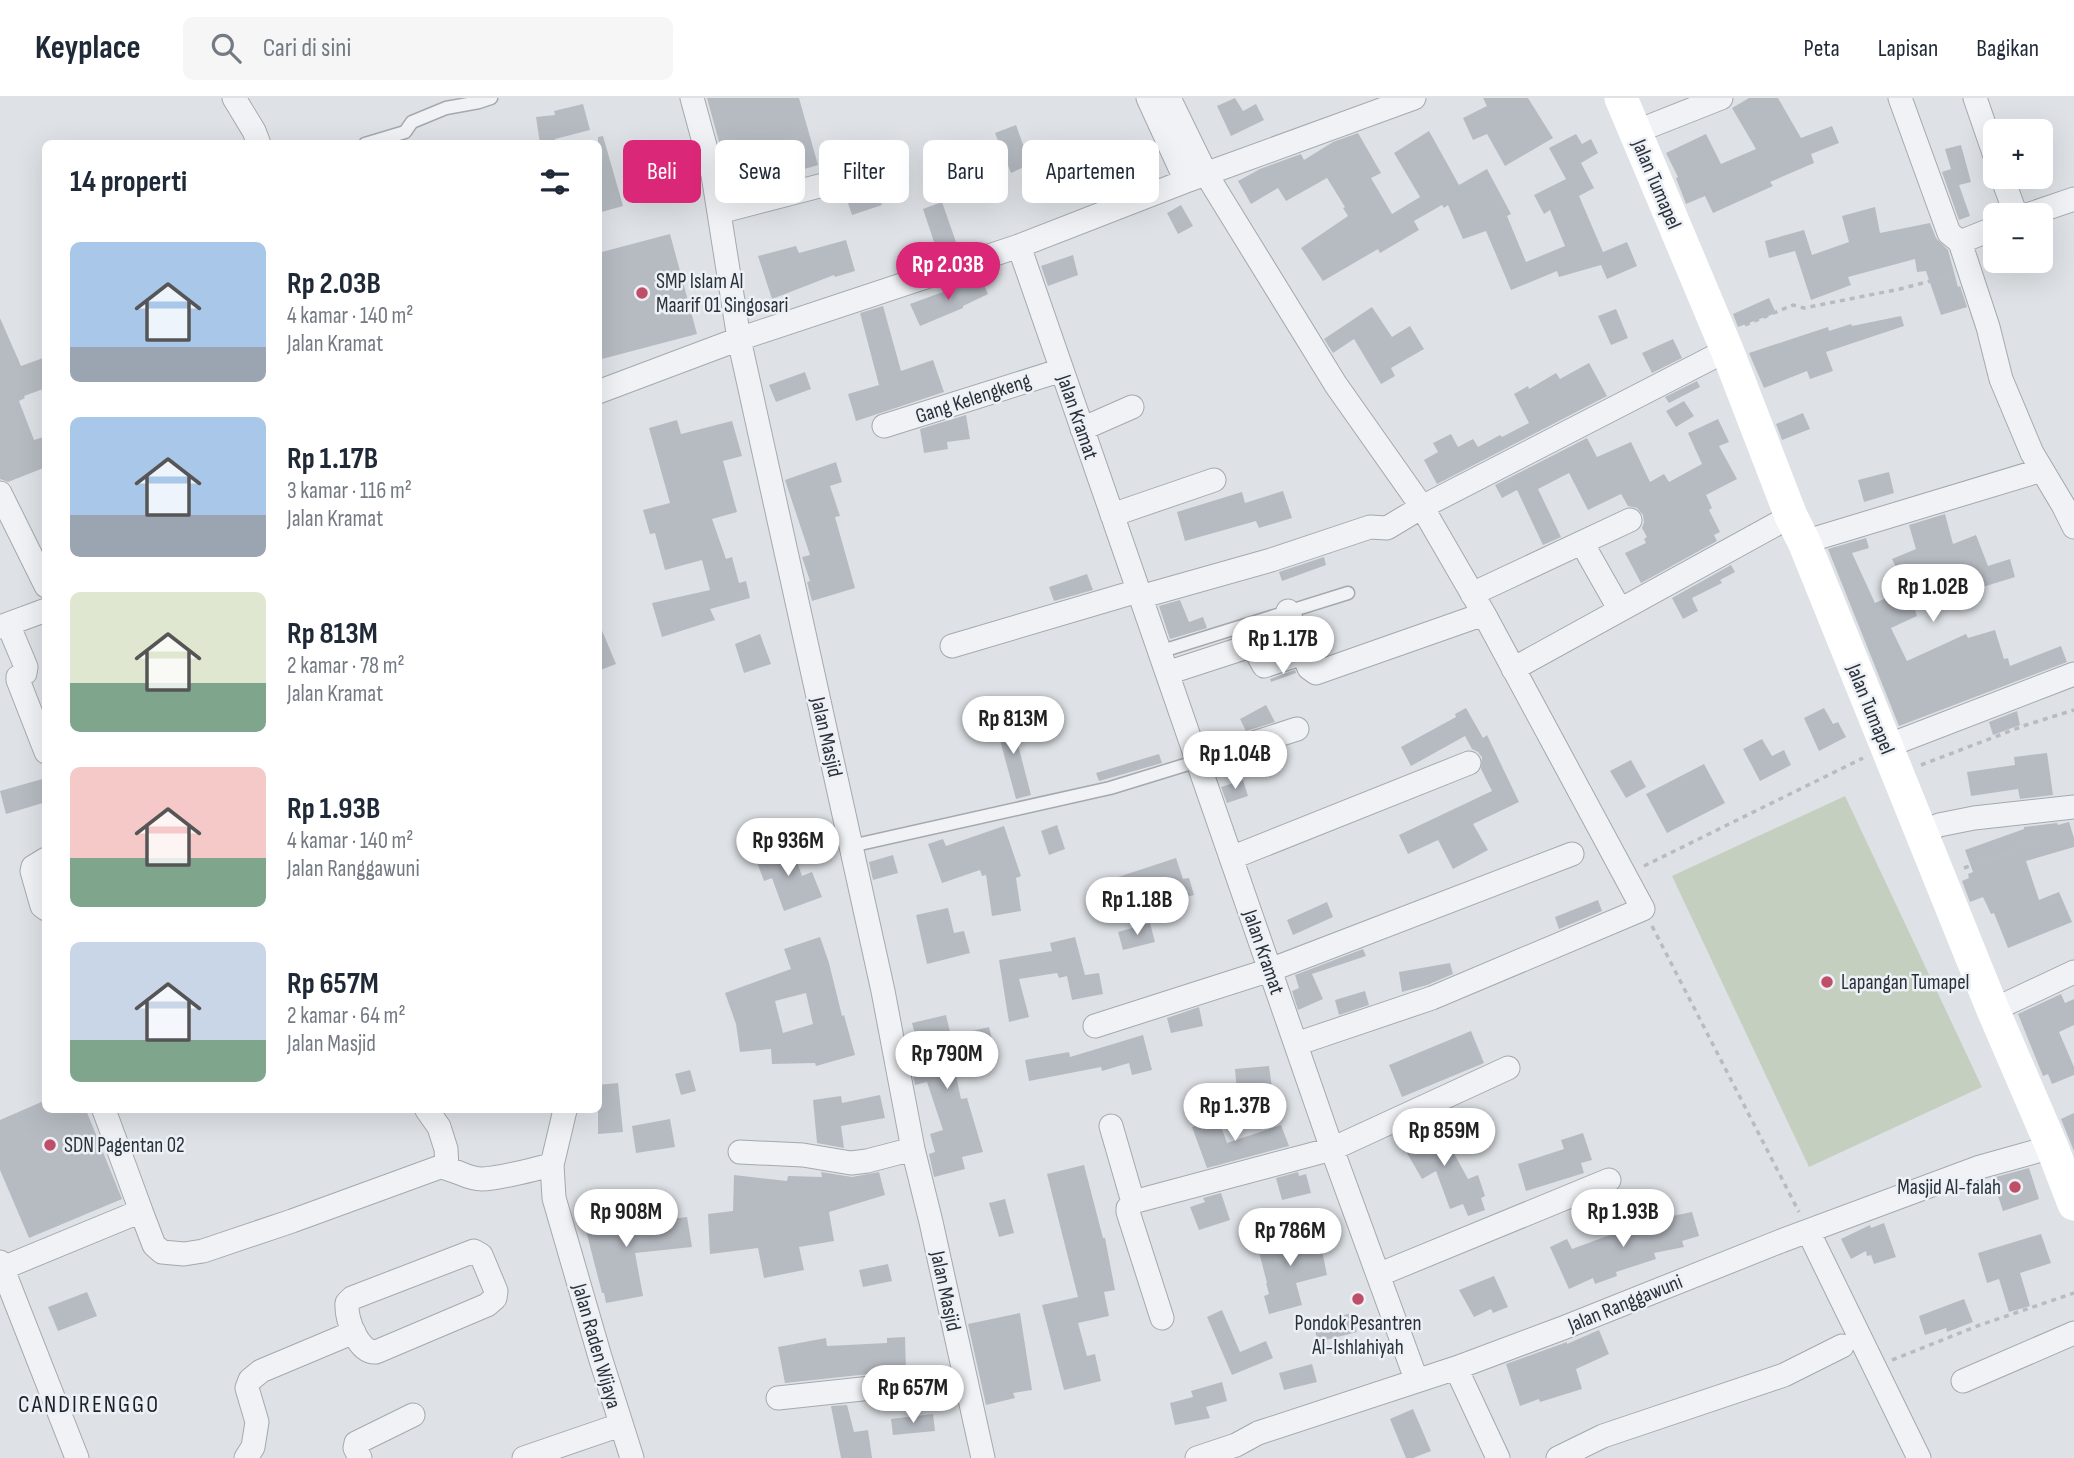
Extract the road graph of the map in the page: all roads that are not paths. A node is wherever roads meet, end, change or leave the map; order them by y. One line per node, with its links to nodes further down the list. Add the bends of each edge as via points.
1 (234, 98): 13 (street)
2 (491, 98): 14 (lane, via 446,108 412,122 405,132)
3 (691, 98): 19 (street, Jalan Masjid)
4 (1148, 98): 15 (street)
5 (1169, 98): 15 (street)
6 (1414, 98): 15 (street)
7 (1621, 98): 12 (street, Jalan Tumapel)
8 (1721, 98): 12 (street)
9 (1900, 98): 21 (street, via 1949,233)
10 (1975, 98): 11 (street)
11 (1983, 121)
12 (1635, 132): 24 (street, Jalan Tumapel)
13 (257, 140)
14 (378, 140)
15 (1196, 177): 22 (street); 33 (street)
16 (819, 186): 19 (street)
17 (2074, 199): 18 (street)
18 (2053, 206)
19 (719, 212): 23 (street, Jalan Masjid)
20 (1983, 233): 21 (street)
21 (1960, 242): 30 (street, via 2001,379)
22 (1019, 246): 23 (street); 25 (street, Jalan Kramat)
23 (739, 340): 26 (street); 60 (street, Jalan Masjid)
24 (1724, 342): 33 (street); 37 (street, Jalan Tumapel)
25 (1062, 370): 28 (street, Gang Kelengkeng); 29 (street, Jalan Kramat)
26 (602, 390)
27 (1132, 407): 29 (street)
28 (884, 426)
29 (1082, 429): 34 (street, Jalan Kramat)
30 (2042, 470): 36 (street); 37 (street)
31 (1214, 480): 34 (street)
32 (0, 493): 39 (street)
33 (1422, 507): 41 (street, via 1393,524); 42 (street)
34 (1112, 515): 41 (street, Jalan Kramat)
35 (1630, 520): 38 (street)
36 (2074, 527)
37 (1798, 529): 43 (street); 55 (street, Jalan Tumapel)
38 (1581, 543): 42 (street); 43 (street)
39 (42, 578)
40 (1348, 593): 45 (lane)
41 (1139, 594): 48 (street); 50 (street, Jalan Kramat)
42 (1472, 594): 46 (street)
43 (1620, 610): 51 (street)
44 (42, 611): 47 (street)
45 (1288, 611): 49 (street); 50 (lane)
46 (1477, 616): 49 (street, via 1316,673); 51 (street)
47 (4, 625): 54 (street, via 26,667 18,680)
48 (952, 646)
49 (1303, 653): 50 (street, via 1264,666 1250,646)
50 (1163, 663): 56 (street, Jalan Kramat)
51 (1513, 669): 69 (street, via 1624,877 1636,912 1432,998)
52 (2074, 674): 55 (street)
53 (1297, 729): 56 (street)
54 (42, 742)
55 (1892, 760): 59 (street, Jalan Tumapel)
56 (1198, 761): 60 (lane, via 1110,788); 62 (street, Jalan Kramat)
57 (1469, 763): 62 (street)
58 (2074, 807): 59 (street, via 1974,818)
59 (1921, 834): 67 (street, Jalan Tumapel)
60 (851, 846): 76 (street, Jalan Masjid)
61 (1572, 854): 65 (street)
62 (1231, 858): 65 (street, Jalan Kramat)
63 (42, 861): 64 (street, via 32,871)
64 (42, 906)
65 (1270, 970): 68 (street); 69 (street, Jalan Kramat)
66 (2074, 972): 67 (street)
67 (1993, 1010): 75 (street, Jalan Tumapel)
68 (1095, 1026)
69 (1296, 1044): 77 (street, Jalan Kramat)
70 (1508, 1068): 77 (street)
71 (105, 1113): 84 (street)
72 (429, 1113): 80 (street, via 439,1127)
73 (564, 1113): 79 (street, Jalan Raden Wijaya)
74 (1111, 1126): 82 (street)
75 (2052, 1147): 83 (street, Jalan Tumapel); 85 (street, Jalan Ranggawuni, via 1979,1167)
76 (913, 1149): 78 (street, via 851,1163); 93 (street, Jalan Masjid)
77 (1332, 1149): 82 (street); 87 (street, Jalan Kramat)
78 (740, 1152)
79 (552, 1165): 80 (street, via 483,1179); 98 (street, Jalan Raden Wijaya, via 554,1199)
80 (447, 1168): 84 (street, via 184,1254 162,1252)
81 (1609, 1180): 87 (street)
82 (1133, 1202): 88 (street, via 1128,1212)
83 (2074, 1204)
84 (141, 1211): 86 (street)
85 (1797, 1235): 92 (street, Jalan Ranggawuni); 109 (street, via 1875,1367)
86 (1, 1265): 100 (street)
87 (1378, 1275): 94 (street, Jalan Kramat)
88 (1162, 1318)
89 (354, 1332): 89 (street, via 346,1310 352,1298 474,1251 481,1255 496,1291 487,1305 376,1352 365,1350); 101 (street, via 261,1371 250,1380 247,1388 257,1422)
90 (2074, 1334): 95 (street)
91 (1842, 1346): 108 (street, via 1784,1375 1603,1436)
92 (1456, 1368): 94 (street, Jalan Ranggawuni); 107 (street)
93 (965, 1378): 96 (street); 105 (street, Jalan Masjid)
94 (1416, 1379): 99 (street, Jalan Ranggawuni, via 1258,1433)
95 (1963, 1381)
96 (778, 1398)
97 (413, 1415): 102 (street, via 356,1443)
98 (620, 1425): 103 (street); 104 (street, Jalan Raden Wijaya)
99 (1238, 1451): 106 (street, Jalan Ranggawuni)
100 (77, 1458)
101 (246, 1458)
102 (360, 1458)
103 (524, 1458)
104 (632, 1458)
105 (983, 1458)
106 (1197, 1458)
107 (1498, 1458)
108 (1558, 1458)
109 (1919, 1458)

